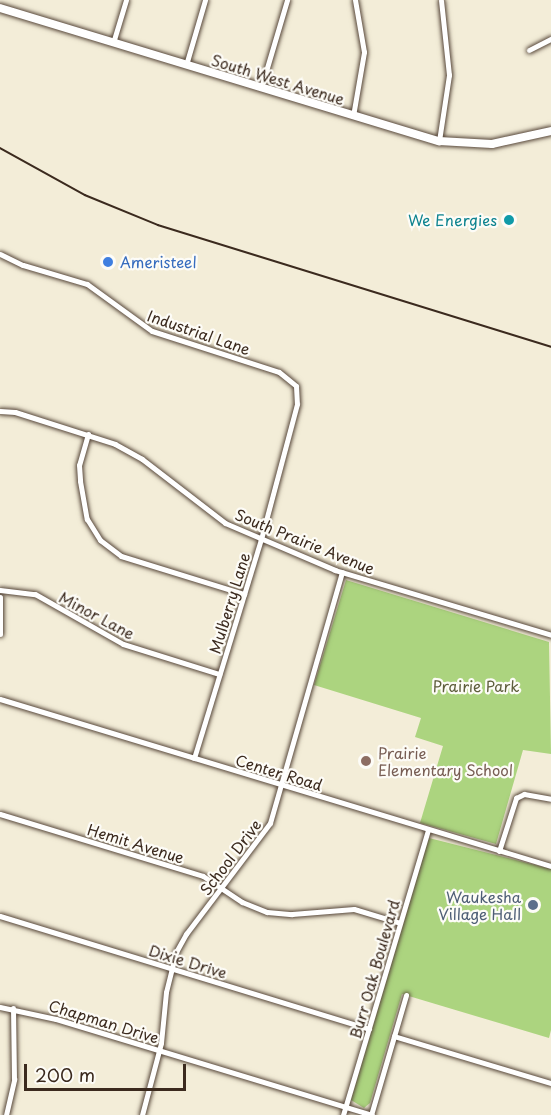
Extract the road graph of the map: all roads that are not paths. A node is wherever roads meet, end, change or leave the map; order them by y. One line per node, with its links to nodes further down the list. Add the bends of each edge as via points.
1 (126, 0): 8 (street)
2 (205, 0): 10 (street)
3 (287, 0): 11 (street)
4 (355, 0): 12 (street, via 364,52)
5 (441, 0): 14 (street, via 449,75)
6 (0, 9): 8 (street, South West Avenue)
7 (551, 39): 9 (street)
8 (113, 43): 10 (street, South West Avenue)
9 (529, 50)
10 (186, 66): 11 (street, South West Avenue)
11 (261, 88): 12 (street, South West Avenue)
12 (353, 117): 14 (street, South West Avenue)
13 (551, 130): 14 (street, South West Avenue, via 492,144)
14 (439, 141)
15 (0, 254): 16 (street, Industrial Lane, via 23,266 87,284 152,331 279,372)
16 (295, 385): 19 (street, Mulberry Lane, via 297,404)
17 (0, 411): 18 (street, South Prairie Avenue)
18 (88, 434): 19 (street, South Prairie Avenue, via 129,451 214,516); 22 (street, via 81,457 80,481 87,519 100,540 121,556)
19 (261, 539): 20 (street, South Prairie Avenue); 22 (street, Mulberry Lane)
20 (342, 572): 25 (street, South Prairie Avenue); 29 (street, School Drive)
21 (0, 590): 26 (street, Minor Lane, via 27,591 123,644)
22 (244, 594): 26 (street, Mulberry Lane)
23 (0, 597): 24 (street)
24 (0, 634)
25 (551, 635)
26 (219, 674): 28 (street, Mulberry Lane)
27 (0, 699): 28 (street, Center Road)
28 (194, 758): 29 (street, Center Road)
29 (283, 786): 32 (street, Center Road); 35 (street, School Drive, via 265,833)
30 (551, 799): 33 (street, via 528,794 516,798)
31 (0, 813): 35 (street, Hemit Avenue, via 203,876)
32 (428, 830): 33 (street, Center Road); 37 (street, Burr Oak Boulevard)
33 (499, 851): 34 (street, Center Road)
34 (551, 866)
35 (223, 888): 37 (street, Hemit Avenue, via 242,902 267,912 354,909); 38 (street, School Drive, via 186,934)
36 (0, 916): 38 (street, Dixie Drive)
37 (400, 922): 42 (street, Burr Oak Boulevard)
38 (171, 969): 42 (street, Dixie Drive); 44 (street, School Drive)
39 (406, 996): 43 (street)
40 (0, 1006): 41 (street, Chapman Drive)
41 (13, 1008): 44 (street, Chapman Drive); 47 (street, via 14,1079)
42 (369, 1029): 46 (street, Burr Oak Boulevard)
43 (394, 1036): 45 (street); 50 (street)
44 (159, 1050): 46 (street, Chapman Drive); 48 (street, School Drive)
45 (551, 1083)
46 (346, 1107): 49 (street, Burr Oak Boulevard); 50 (street, Chapman Drive)
47 (6, 1115)
48 (142, 1115)
49 (343, 1115)
50 (372, 1115)

